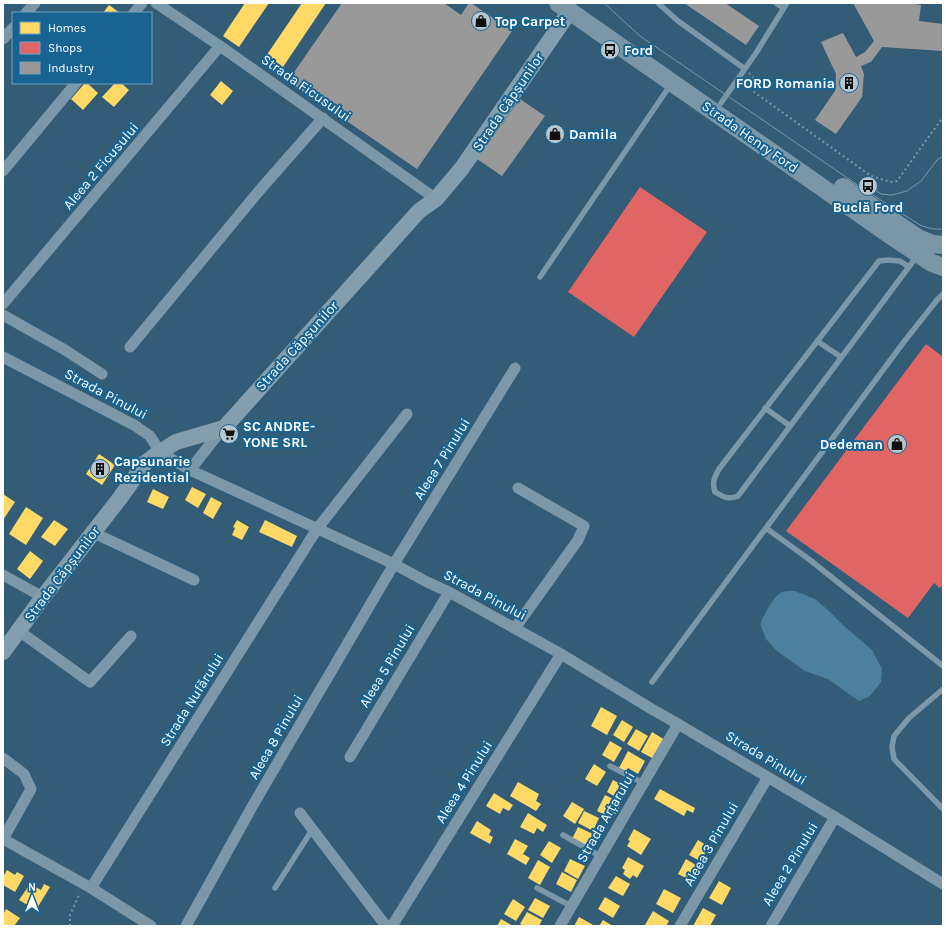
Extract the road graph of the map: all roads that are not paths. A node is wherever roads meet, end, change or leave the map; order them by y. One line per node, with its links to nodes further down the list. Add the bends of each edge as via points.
1 (35, 3): 8 (street)
2 (142, 3): 9 (street)
3 (156, 3): 12 (street, Strada Ficusului)
4 (776, 3): 6 (lane)
5 (659, 4): 13 (lane, via 678,21)
6 (785, 5): 13 (lane)
7 (569, 6): 14 (main road, Strada Henry Ford); 16 (main road, Strada Henry Ford); 19 (street, Strada Căpșunilor, via 462,168)
8 (27, 12)
9 (135, 12)
10 (12, 29): 11 (street)
11 (3, 39)
12 (220, 46): 17 (street, Strada Ficusului); 25 (street, Aleea 2 Ficusului)
13 (745, 69): 16 (lane)
14 (672, 82): 21 (main road, Strada Henry Ford, via 892,237); 23 (lane)
15 (75, 84): 18 (street)
16 (721, 103): 20 (main road, Strada Henry Ford, via 918,238)
17 (323, 118): 19 (street, Strada Ficusului); 28 (street)
18 (3, 171)
19 (436, 199): 36 (street, Strada Căpșunilor, via 418,211)
20 (943, 245)
21 (913, 260): 22 (main road, Strada Henry Ford); 27 (lane, via 878,262); 30 (lane)
22 (943, 267)
23 (540, 277)
24 (943, 294): 40 (lane)
25 (3, 304)
26 (3, 315): 32 (street, via 66,350)
27 (818, 341): 30 (lane); 33 (lane)
28 (130, 347)
29 (3, 357): 37 (street, Strada Pinului, via 134,425 150,436)
30 (841, 357): 35 (lane)
31 (515, 368): 43 (street, Aleea 7 Pinului)
32 (102, 374)
33 (765, 408): 35 (lane); 35 (lane, via 714,477 715,492 728,498 738,496)
34 (407, 414): 41 (street, Strada Nufărului)
35 (790, 426)
36 (224, 428): 37 (street, Strada Căpșunilor, via 176,442); 38 (street)
37 (160, 452): 38 (street, Strada Pinului); 42 (street, Strada Căpșunilor, via 145,463)
38 (190, 470): 41 (street, Strada Pinului)
39 (518, 488): 48 (street, via 584,526 578,540)
40 (766, 528): 53 (lane); 54 (lane)
41 (317, 529): 43 (street, Strada Pinului); 70 (street, Strada Nufărului)
42 (94, 533): 45 (street); 47 (street, Strada Căpșunilor)
43 (394, 564): 46 (street, Strada Pinului); 75 (street, Aleea 8 Pinului, via 253,805)
44 (3, 575): 47 (street)
45 (194, 580)
46 (449, 592): 48 (street, Strada Pinului); 57 (street, Aleea 5 Pinului)
47 (43, 597): 49 (street, Strada Căpșunilor)
48 (515, 628): 52 (street, Strada Pinului)
49 (19, 631): 50 (street, via 90,682); 51 (street, Strada Căpșunilor)
50 (131, 636)
51 (3, 652)
52 (561, 654): 56 (street, Strada Pinului); 77 (street, Aleea 4 Pinului)
53 (943, 666)
54 (652, 682)
55 (943, 689): 62 (lane, via 909,718 894,736 892,747 894,759)
56 (678, 724): 60 (street, Strada Pinului); 61 (street, Strada Arțarului)
57 (350, 757)
58 (3, 758): 67 (street, via 24,774 30,789)
59 (610, 766): 61 (lane)
60 (768, 777): 64 (street, Strada Pinului); 79 (street, Aleea 3 Pinului)
61 (643, 783): 68 (street, Strada Arțarului)
62 (943, 809)
63 (300, 813): 65 (street)
64 (835, 817): 69 (street, Strada Pinului); 80 (street, Aleea 2 Pinului)
65 (312, 830): 71 (lane); 76 (street)
66 (563, 836): 68 (lane)
67 (3, 839): 70 (street)
68 (600, 856): 73 (street, Strada Arțarului)
69 (943, 884)
70 (88, 886): 74 (street)
71 (275, 888)
72 (537, 888): 73 (lane)
73 (571, 906): 78 (street, Strada Arțarului)
74 (151, 926)
75 (186, 926)
76 (386, 926)
77 (392, 926)
78 (560, 926)
79 (680, 926)
80 (771, 926)

